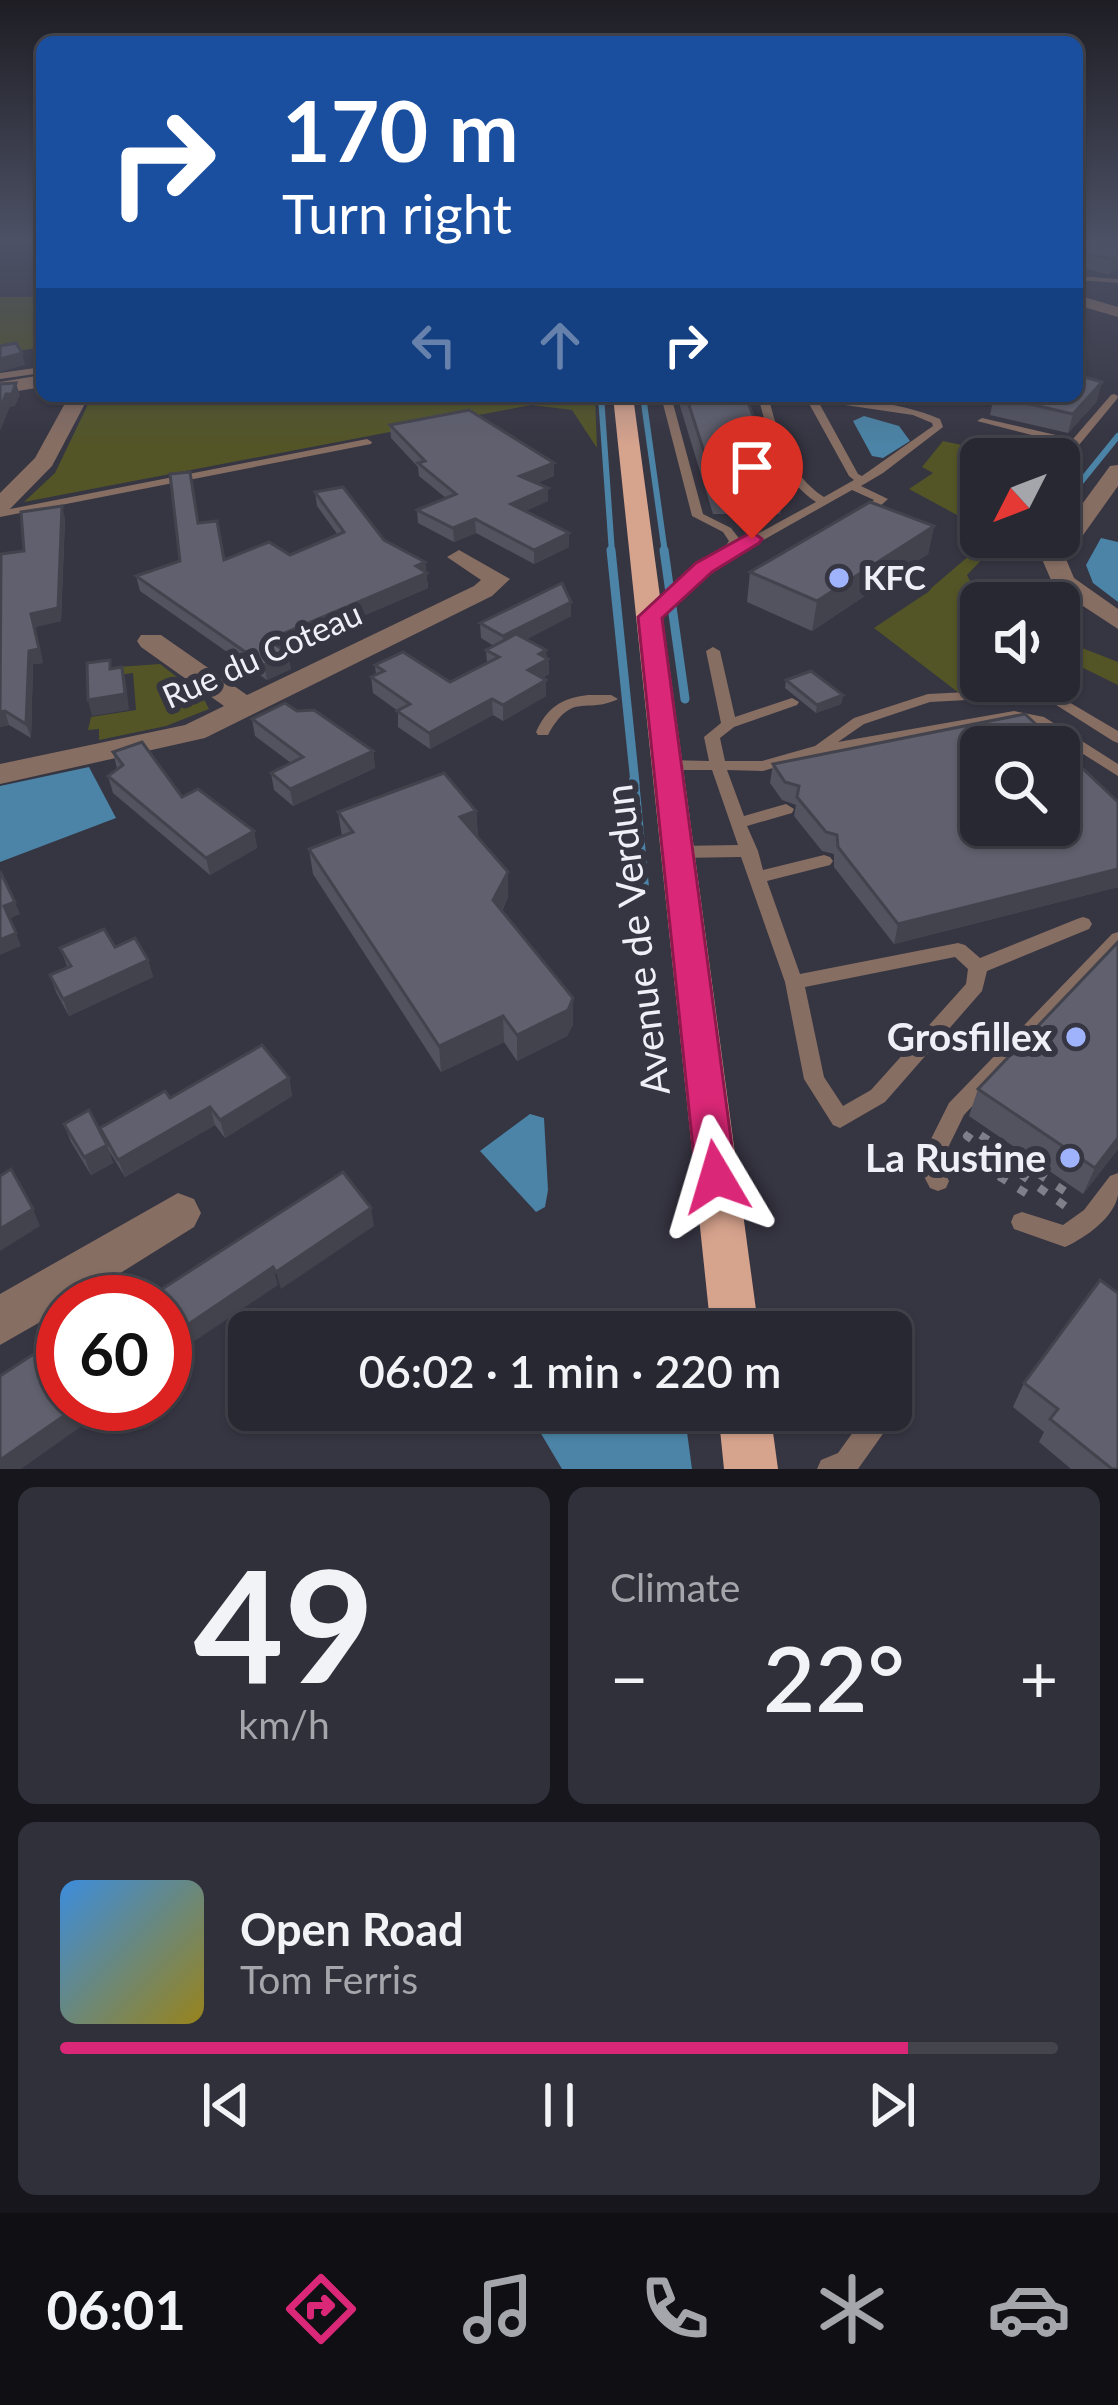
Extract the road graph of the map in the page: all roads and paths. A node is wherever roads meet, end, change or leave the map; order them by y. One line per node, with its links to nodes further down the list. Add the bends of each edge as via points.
1 (36, 371): 2 (lane)
2 (0, 376)
3 (36, 382): 4 (street)
4 (0, 388)
5 (1096, 393): 6 (lane)
6 (1116, 397): 13 (lane, via 1071,448)
7 (76, 402): 18 (street, via 44,460)
8 (624, 402): 22 (main road, Avenue de Verdun)
9 (669, 402): 20 (lane, via 698,516 727,530 735,541)
10 (761, 402): 17 (lane, via 806,494)
11 (811, 402): 16 (lane)
12 (844, 402): 16 (lane, via 936,422 935,434)
13 (982, 421)
14 (367, 442): 18 (lane)
15 (1118, 471): 23 (street, via 1054,559 1063,582)
16 (857, 483): 17 (lane); 19 (lane, via 882,499)
17 (824, 502): 20 (lane)
18 (0, 510)
19 (854, 521)
20 (727, 553): 22 (lane)
21 (459, 557): 28 (street, Rue du Coteau, via 497,578)
22 (650, 617): 33 (main road, Avenue de Verdun)
23 (1118, 622)
24 (151, 641): 28 (street)
25 (713, 651): 29 (lane)
26 (610, 699): 30 (lane, via 562,704)
27 (792, 702): 29 (lane)
28 (246, 708): 36 (street, Rue du Coteau, via 194,732)
29 (730, 724): 34 (lane, via 712,737)
30 (542, 732)
31 (1118, 738): 32 (lane, via 1045,692 928,698 859,722)
32 (814, 752): 34 (lane); 35 (lane, via 1014,715 1039,720)
33 (668, 765): 34 (lane); 40 (main road, Avenue de Verdun)
34 (719, 769): 38 (lane)
35 (1118, 771)
36 (0, 774)
37 (786, 809): 38 (lane)
38 (740, 824): 39 (lane)
39 (750, 850): 40 (lane); 42 (lane)
40 (678, 852): 52 (main road, Avenue de Verdun)
41 (824, 861): 42 (lane)
42 (759, 877): 46 (lane)
43 (1083, 924): 45 (lane)
44 (1118, 939): 47 (lane, via 956,1109 929,1165)
45 (978, 967): 46 (lane, via 958,950); 46 (lane, via 974,986 878,1096 840,1119 814,1079)
46 (794, 982)
47 (943, 1175): 49 (path, via 953,1148 1058,1214 1068,1208 967,1136 973,1130)
48 (1118, 1183): 51 (lane, via 1065,1236)
49 (1076, 1199)
50 (178, 1213): 53 (street)
51 (1022, 1222)
52 (733, 1311)
53 (0, 1321)
54 (746, 1431): 56 (main road)
55 (869, 1431): 57 (lane, via 847,1462)
56 (751, 1469)
57 (830, 1469)

